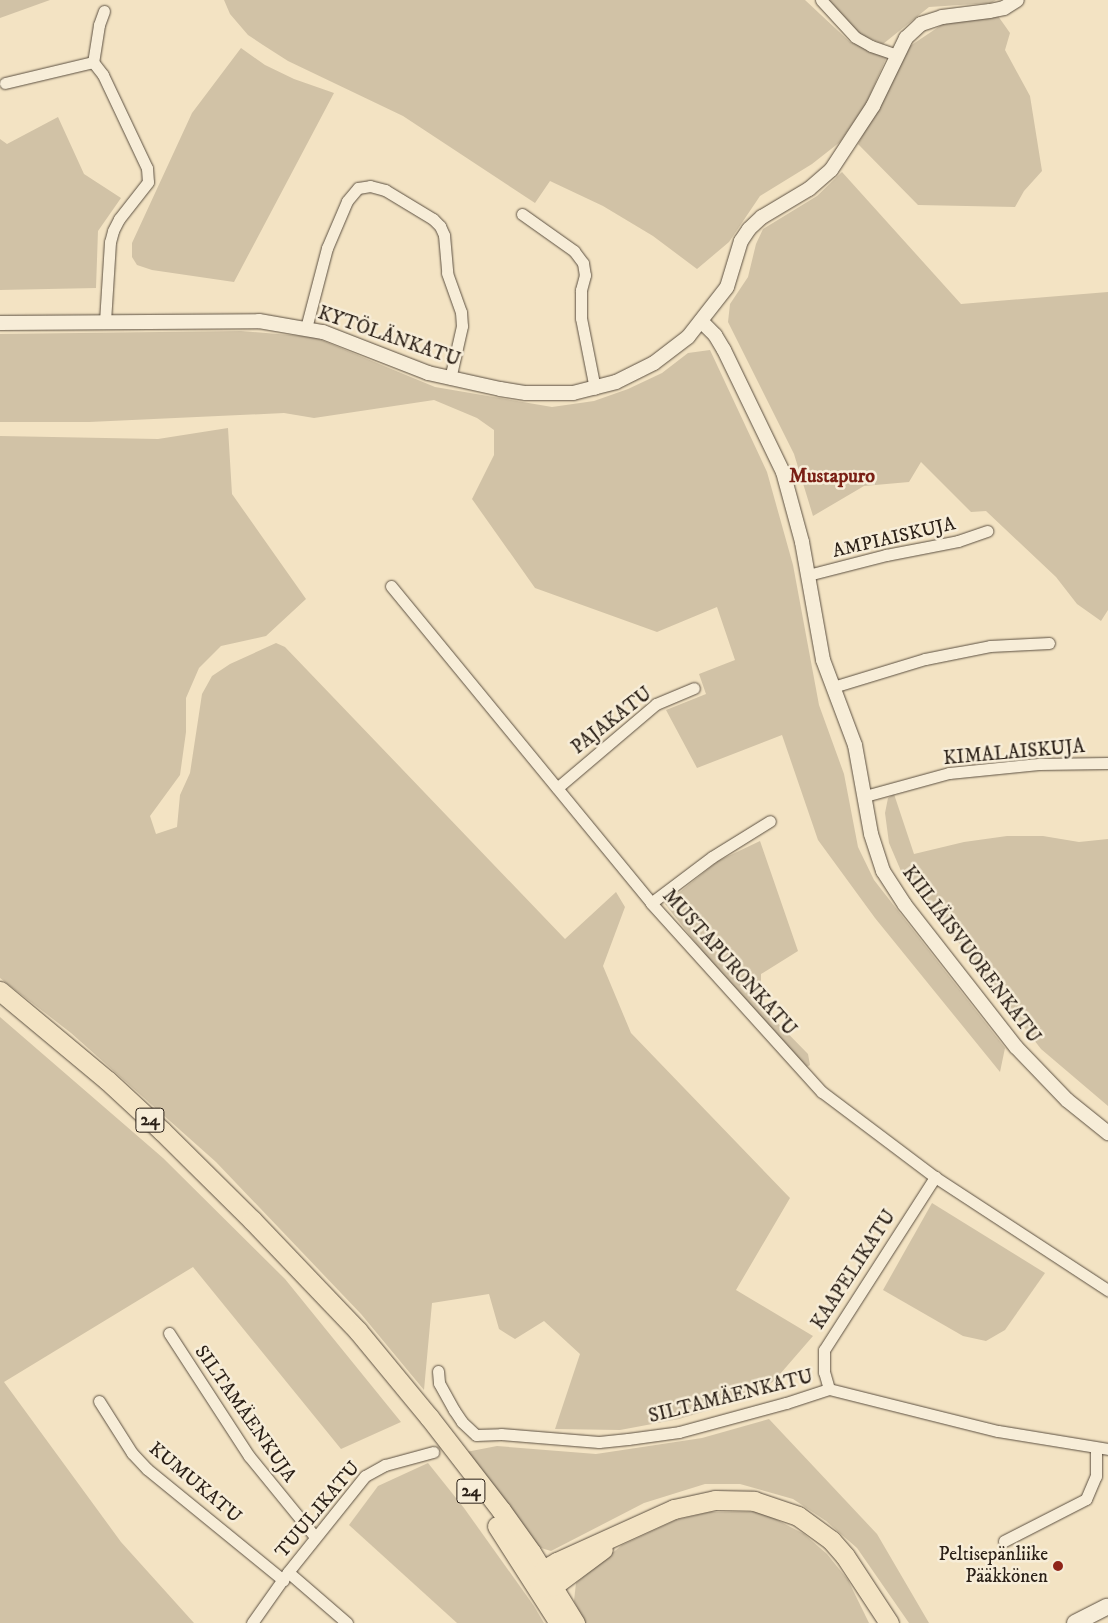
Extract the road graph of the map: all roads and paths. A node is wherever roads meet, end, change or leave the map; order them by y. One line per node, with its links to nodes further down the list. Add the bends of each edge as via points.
1 (821, 0): 4 (street, via 855,37)
2 (1017, 0): 4 (street, KYTÖLÄNKATU, via 1004,8 942,17 921,24 906,38)
3 (104, 11): 5 (street)
4 (897, 55): 8 (street, KYTÖLÄNKATU, via 873,106 831,170 809,189 762,217 749,229 737,251 727,287)
5 (93, 62): 6 (street); 9 (street, via 103,75 147,168 148,182 113,230)
6 (5, 83)
7 (522, 214): 13 (street, via 574,252 583,263 581,318)
8 (701, 321): 13 (street, KYTÖLÄNKATU, via 688,337 654,362); 15 (street, KIILIÄISVUORENKATU, via 724,350 783,472 800,530)
9 (105, 322): 10 (street, KYTÖLÄNKATU); 11 (street, KYTÖLÄNKATU, via 259,321)
10 (0, 323)
11 (306, 328): 12 (street, KYTÖLÄNKATU, via 339,337); 12 (street, via 327,248 347,201 358,188 370,186 385,190 433,218 444,235 447,272 461,312 462,326)
12 (450, 379): 13 (street, KYTÖLÄNKATU, via 526,393 572,393)
13 (595, 389)
14 (987, 531): 15 (street, AMPIAISKUJA, via 958,541)
15 (808, 575): 18 (street, KIILIÄISVUORENKATU, via 823,660)
16 (392, 586): 21 (street, MUSTAPURONKATU)
17 (1049, 643): 18 (street, via 990,646 925,659)
18 (833, 687): 22 (street, KIILIÄISVUORENKATU, via 855,745)
19 (694, 688): 21 (street, PAJAKATU, via 656,704)
20 (1108, 763): 22 (street, KIMALAISKUJA, via 1039,764 949,773)
21 (557, 788): 24 (street, MUSTAPURONKATU)
22 (866, 796): 26 (street, KIILIÄISVUORENKATU, via 876,852 883,871 905,905 1016,1047 1067,1100)
23 (770, 821): 24 (street, via 712,857)
24 (651, 903): 27 (street, MUSTAPURONKATU, via 822,1092)
25 (0, 991): 40 (highway, 24, via 162,1131 324,1294 393,1373 501,1510)
26 (1108, 1133)
27 (935, 1177): 28 (street, MUSTAPURONKATU); 31 (street, KAAPELIKATU, via 824,1350 824,1372)
28 (1108, 1290)
29 (169, 1333): 36 (street, SILTAMÄENKUJA, via 249,1456)
30 (438, 1370): 31 (street, SILTAMÄENKATU, via 439,1384 454,1410 476,1435 600,1442 679,1432 786,1404)
31 (829, 1389): 33 (street, SILTAMÄENKATU, via 998,1431)
32 (99, 1401): 39 (street, KUMUKATU, via 132,1453 147,1470)
33 (1096, 1448): 34 (street, SILTAMÄENKATU); 37 (street, via 1096,1476 1086,1499)
34 (1108, 1449)
35 (433, 1452): 36 (street, TUULIKATU, via 373,1470)
36 (315, 1537): 39 (street, TUULIKATU)
37 (1004, 1541)
38 (857, 1573): 40 (highway, via 845,1556 814,1526 776,1507 754,1501 714,1500 681,1507 570,1555); 46 (highway); 47 (highway)
39 (285, 1576): 42 (street, TUULIKATU); 43 (street, KUMUKATU)
40 (544, 1581): 44 (highway, 24); 45 (highway, 24)
41 (1108, 1607): 48 (main road); 49 (main road)
42 (252, 1623)
43 (347, 1623)
44 (558, 1623)
45 (575, 1623)
46 (880, 1623)
47 (889, 1623)
48 (1075, 1623)
49 (1083, 1623)

